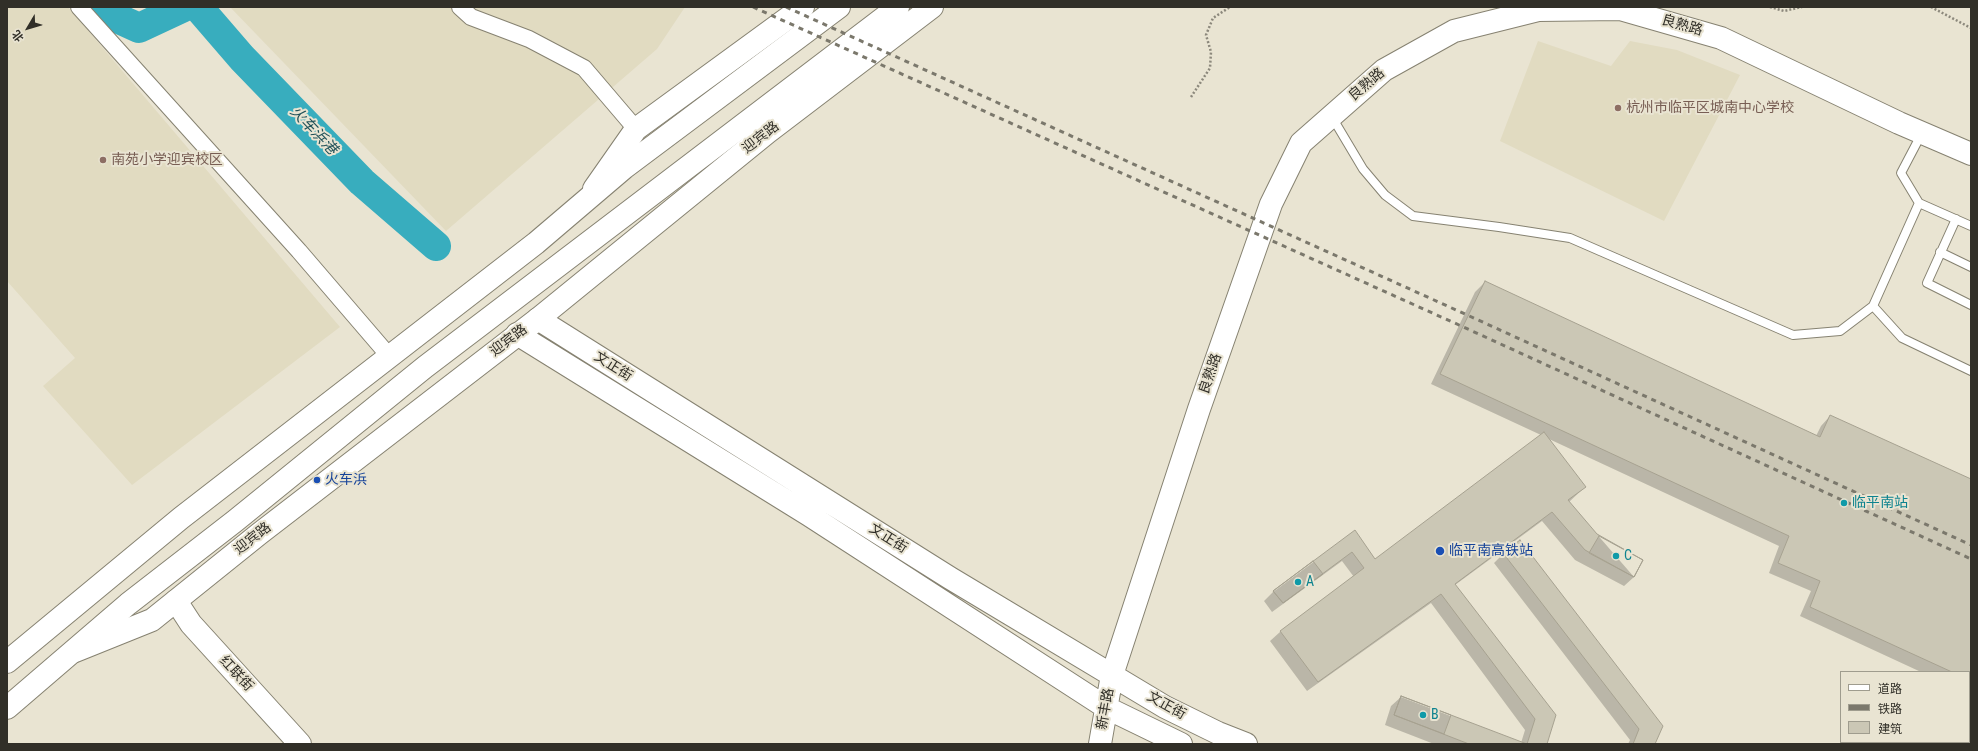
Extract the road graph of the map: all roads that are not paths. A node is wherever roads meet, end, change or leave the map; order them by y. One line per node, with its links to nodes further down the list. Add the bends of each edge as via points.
1 (79, 7): 21 (street)
2 (460, 7): 8 (street, via 471,17 530,39 584,68)
3 (803, 7): 8 (main road)
4 (839, 7): 11 (main road, via 624,168)
5 (898, 7): 24 (main road, 迎宾路, via 425,367 128,604)
6 (932, 7): 19 (main road, 迎宾路, via 768,132)
7 (1332, 116): 9 (main road, 良熟路, via 1384,70 1454,31 1538,10 1620,9 1721,38); 18 (lane, via 1363,169 1384,195 1413,216 1570,238 1793,335 1840,331); 26 (main road, 良熟路, via 1301,143 1271,204 1199,409)
8 (636, 129): 11 (main road)
9 (1922, 133): 10 (main road, 良熟路); 12 (lane, via 1902,173)
10 (1971, 154)
11 (586, 201): 21 (main road)
12 (1919, 203): 13 (lane); 18 (lane)
13 (1956, 220): 14 (lane); 15 (lane)
14 (1971, 226)
15 (1940, 252): 16 (lane); 17 (lane, via 1927,283)
16 (1971, 267)
17 (1971, 305)
18 (1873, 306): 22 (lane, via 1902,338)
19 (538, 319): 20 (main road, 迎宾路); 26 (main road, 文正街, via 950,578)
20 (517, 334): 23 (main road, 迎宾路); 28 (main road, 文正街, via 809,515)
21 (390, 356): 25 (main road, via 181,518)
22 (1971, 371)
23 (176, 601): 24 (main road, 迎宾路, via 152,620); 29 (main road, 红联街, via 191,624)
24 (72, 653): 27 (main road, 迎宾路)
25 (7, 662)
26 (1112, 674): 28 (main road, 新丰路); 32 (main road, 文正街, via 1165,707)
27 (7, 708)
28 (1107, 708): 30 (main road, 新丰路); 31 (main road, 文正街)
29 (300, 744)
30 (1100, 744)
31 (1181, 744)
32 (1246, 744)

